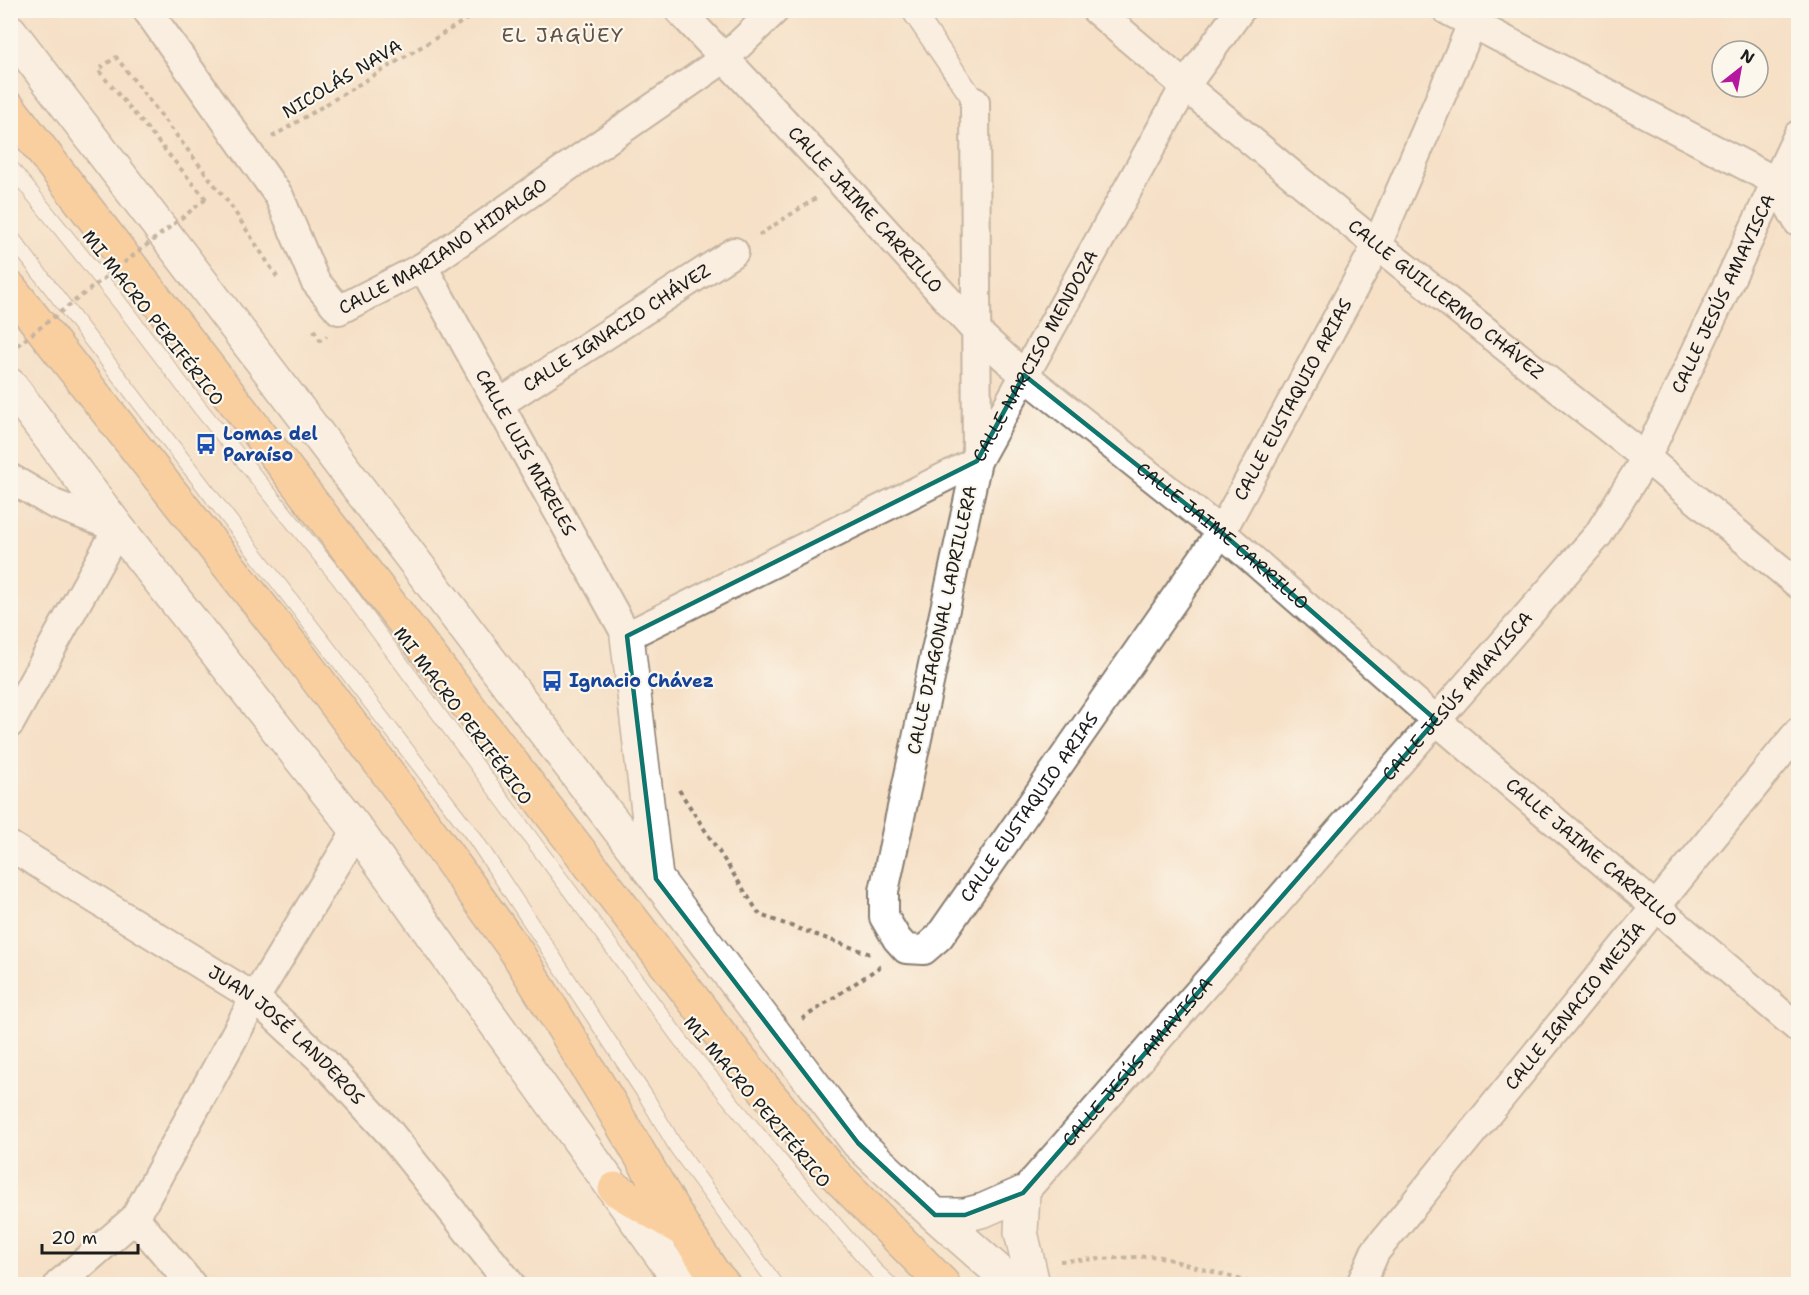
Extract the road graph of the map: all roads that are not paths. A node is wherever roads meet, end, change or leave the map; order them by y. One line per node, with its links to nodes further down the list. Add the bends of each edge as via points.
1 (147, 10): 20 (street, CALLE MARIANO HIDALGO, via 279,196 315,281 339,310)
2 (680, 10): 9 (street, CALLE JAIME CARRILLO)
3 (775, 10): 9 (street, CALLE MARIANO HIDALGO)
4 (912, 10): 11 (street)
5 (1096, 10): 10 (street, CALLE GUILLERMO CHÁVEZ)
6 (1240, 10): 10 (street, CALLE NARCISO MENDOZA)
7 (1466, 15): 15 (street); 18 (street, CALLE EUSTAQUIO ARIAS)
8 (10, 31): 38 (street)
9 (725, 58): 20 (street, CALLE MARIANO HIDALGO); 22 (street, CALLE JAIME CARRILLO)
10 (1185, 86): 18 (street, CALLE GUILLERMO CHÁVEZ); 23 (street, CALLE NARCISO MENDOZA)
11 (975, 102): 22 (street, CALLE DIAGONAL LADRILLERA)
12 (10, 109): 56 (highway, via 726,1042 828,1167)
13 (1798, 135): 15 (street, CALLE JESÚS AMAVISCA)
14 (10, 166): 55 (lane, MI MACRO PERIFÉRICO, via 338,578 682,1042 777,1157)
15 (1787, 188): 16 (street); 26 (street, CALLE JESÚS AMAVISCA)
16 (1798, 222)
17 (10, 235): 54 (lane, via 474,837 676,1147)
18 (1377, 245): 26 (street, CALLE GUILLERMO CHÁVEZ); 30 (street, CALLE EUSTAQUIO ARIAS)
19 (734, 252): 25 (street, CALLE IGNACIO CHÁVEZ)
20 (423, 267): 25 (street, CALLE LUIS MIRELES)
21 (10, 288): 47 (highway, via 296,651 516,951)
22 (976, 331): 23 (street, CALLE JAIME CARRILLO); 27 (street, CALLE DIAGONAL LADRILLERA)
23 (1024, 375): 27 (street, CALLE NARCISO MENDOZA); 30 (street, CALLE JAIME CARRILLO)
24 (10, 385): 29 (street)
25 (499, 404): 32 (street, CALLE LUIS MIRELES)
26 (1646, 458): 31 (street, CALLE GUILLERMO CHÁVEZ); 33 (street, CALLE JESÚS AMAVISCA, via 1598,535)
27 (977, 461): 32 (street, CALLE NARCISO MENDOZA); 40 (street, CALLE DIAGONAL LADRILLERA, via 884,891 884,917)
28 (10, 478): 29 (street, via 54,504)
29 (118, 528): 34 (street); 36 (street)
30 (1221, 532): 33 (street, CALLE JAIME CARRILLO); 40 (street, CALLE EUSTAQUIO ARIAS, via 939,938 924,950)
31 (1798, 584)
32 (627, 636): 38 (street)
33 (1436, 720): 39 (street, CALLE JAIME CARRILLO); 44 (street, CALLE JESÚS AMAVISCA)
34 (10, 723)
35 (1798, 732): 39 (street, CALLE IGNACIO MEJÍA)
36 (357, 830): 41 (street); 43 (street)
37 (10, 846): 41 (street, JUAN JOSÉ LANDEROS)
38 (656, 879): 45 (street, via 858,1143)
39 (1656, 907): 42 (street, CALLE JAIME CARRILLO); 57 (street, CALLE IGNACIO MEJÍA, via 1375,1252)
40 (906, 949)
41 (255, 998): 46 (street); 52 (street, JUAN JOSÉ LANDEROS, via 324,1062 389,1132)
42 (1798, 1028)
43 (615, 1189): 47 (highway); 53 (street)
44 (1023, 1193): 45 (street, via 965,1215); 48 (street)
45 (934, 1215): 48 (street)
46 (135, 1218): 50 (street); 51 (street)
47 (686, 1232): 49 (highway)
48 (1025, 1277)
49 (718, 1281)
50 (59, 1284)
51 (191, 1284)
52 (510, 1284)
53 (682, 1284)
54 (776, 1284)
55 (891, 1284)
56 (943, 1284)
57 (1361, 1284)

